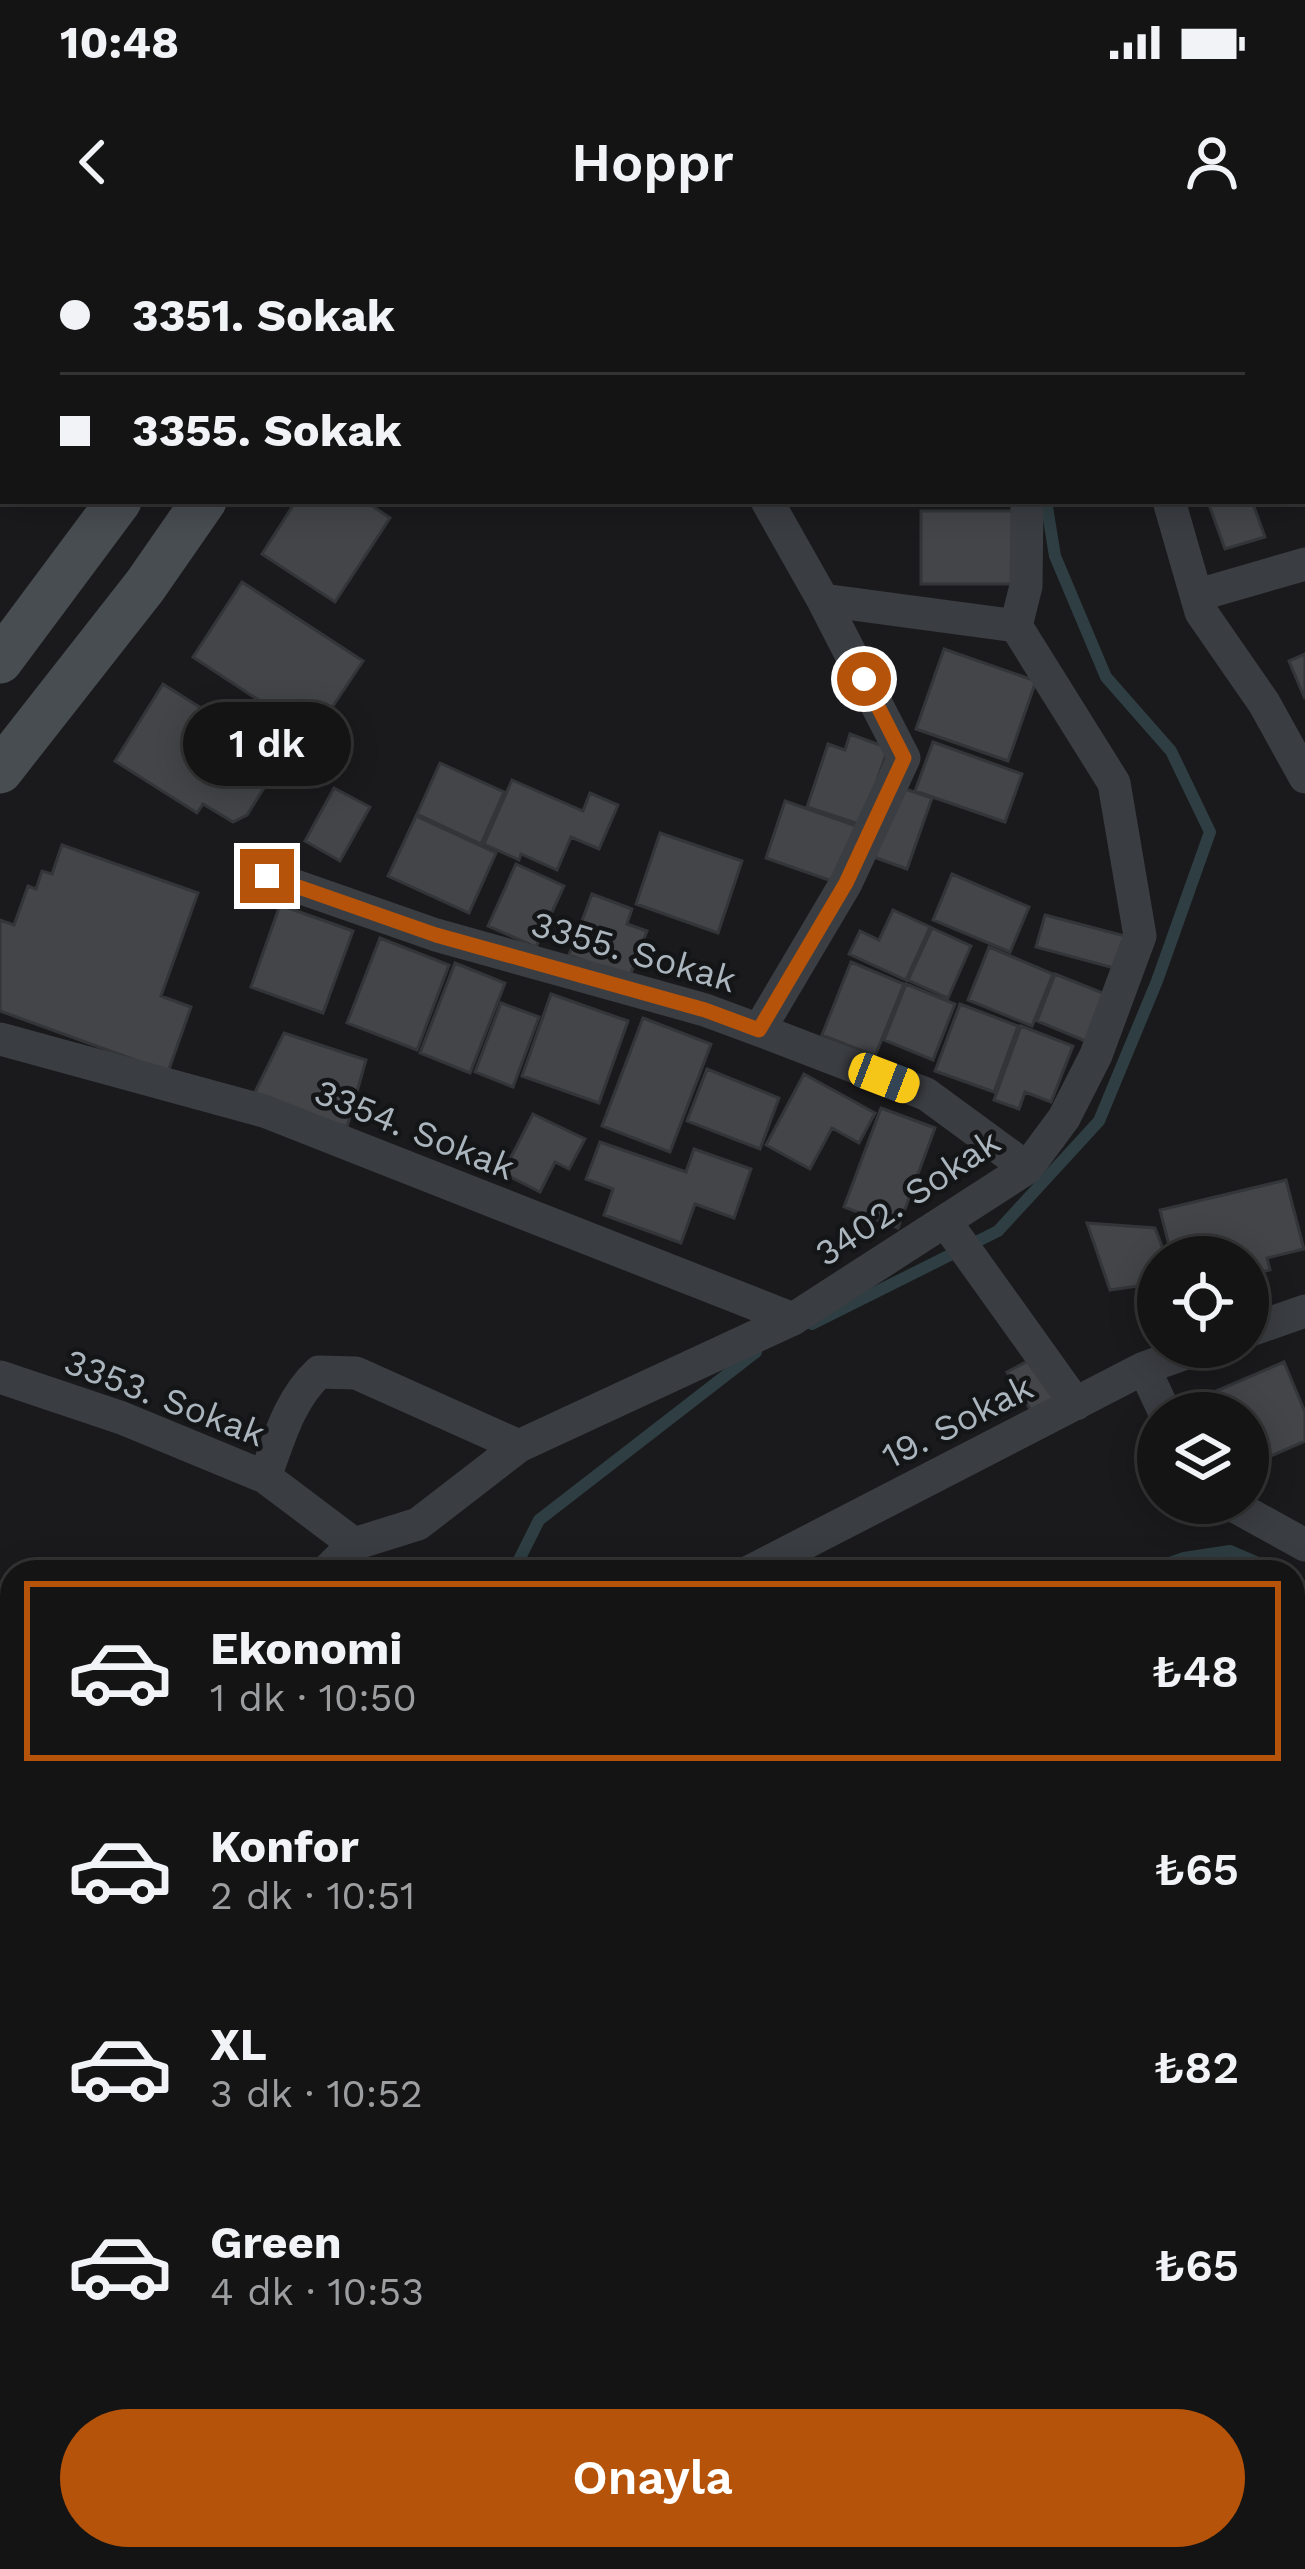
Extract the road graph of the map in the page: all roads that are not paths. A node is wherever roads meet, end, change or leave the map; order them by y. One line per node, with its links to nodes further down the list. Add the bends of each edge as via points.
1 (116, 504): 10 (main road)
2 (202, 504): 11 (main road)
3 (769, 504): 8 (street)
4 (1028, 504): 9 (street, via 1026,586)
5 (1169, 504): 7 (street)
6 (1305, 564): 7 (street)
7 (1198, 595): 12 (street)
8 (823, 600): 9 (street); 14 (street, via 904,758 846,883)
9 (1016, 626): 16 (street, 3402. Sokak, via 1114,783 1140,936 1096,1055)
10 (6, 641)
11 (0, 771)
12 (1305, 777)
13 (267, 876): 14 (street, 3355. Sokak)
14 (759, 1030): 16 (street, 3355. Sokak, via 926,1094)
15 (0, 1040): 19 (street, 3354. Sokak, via 264,1111)
16 (1027, 1168): 17 (street, 3402. Sokak)
17 (952, 1231): 19 (street, 3402. Sokak); 24 (street)
18 (1305, 1311): 20 (street)
19 (793, 1319): 25 (street, 3402. Sokak)
20 (1269, 1324)
21 (1144, 1368): 23 (street); 24 (street, 19. Sokak)
22 (0, 1377): 26 (street, 3353. Sokak)
23 (1156, 1392)
24 (1076, 1404): 31 (street, 19. Sokak)
25 (520, 1446): 26 (street, via 356,1373 319,1372 290,1410); 28 (street, 3402. Sokak, via 418,1524)
26 (265, 1477): 28 (street, 3353. Sokak)
27 (1267, 1524): 29 (street)
28 (354, 1544): 30 (street, 3402. Sokak)
29 (1305, 1545)
30 (338, 1560)
31 (772, 1560)

